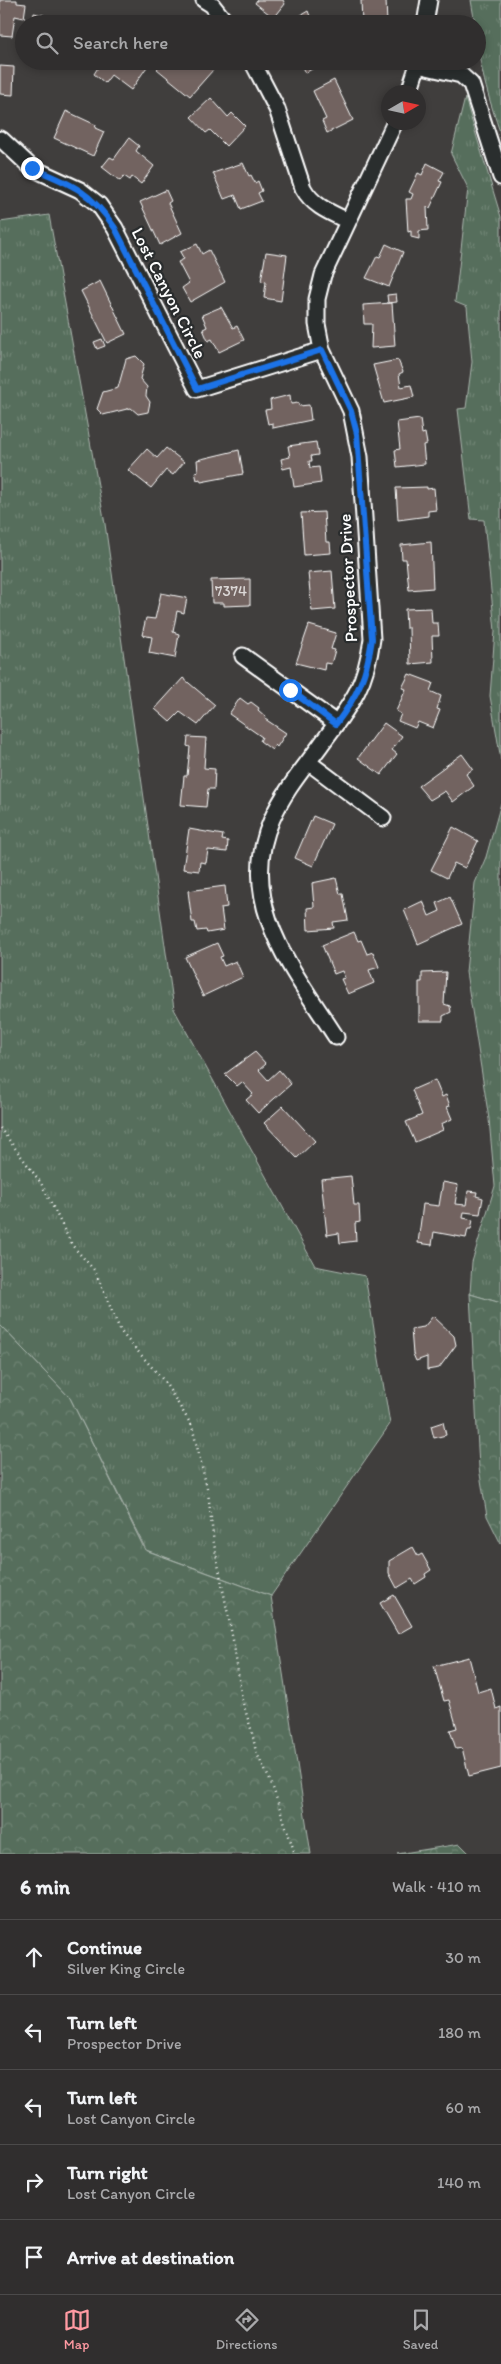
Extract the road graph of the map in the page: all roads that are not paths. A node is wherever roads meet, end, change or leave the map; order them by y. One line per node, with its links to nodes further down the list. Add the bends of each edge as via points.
1 (204, 0): 3 (street)
2 (429, 0): 4 (street)
3 (220, 15)
4 (426, 15)
5 (257, 70): 12 (street, via 277,109 308,197 316,205)
6 (416, 70): 8 (street)
7 (443, 70): 11 (street, via 461,75 470,84)
8 (411, 85)
9 (391, 130): 12 (street, Prospector Drive)
10 (1, 139): 13 (street, Lost Canyon Circle, via 32,168 80,190 99,205 115,228 197,389)
11 (501, 177)
12 (348, 221): 13 (street, Prospector Drive, via 322,275 317,299)
13 (322, 350): 15 (street, Prospector Drive, via 351,411 357,434 372,639 362,684)
14 (243, 656): 15 (street)
15 (336, 724): 16 (street, Prospector Drive)
16 (308, 762): 17 (street); 18 (street, Prospector Drive, via 272,818 264,842 262,894 268,922 279,948)
17 (383, 818)
18 (336, 1037)

